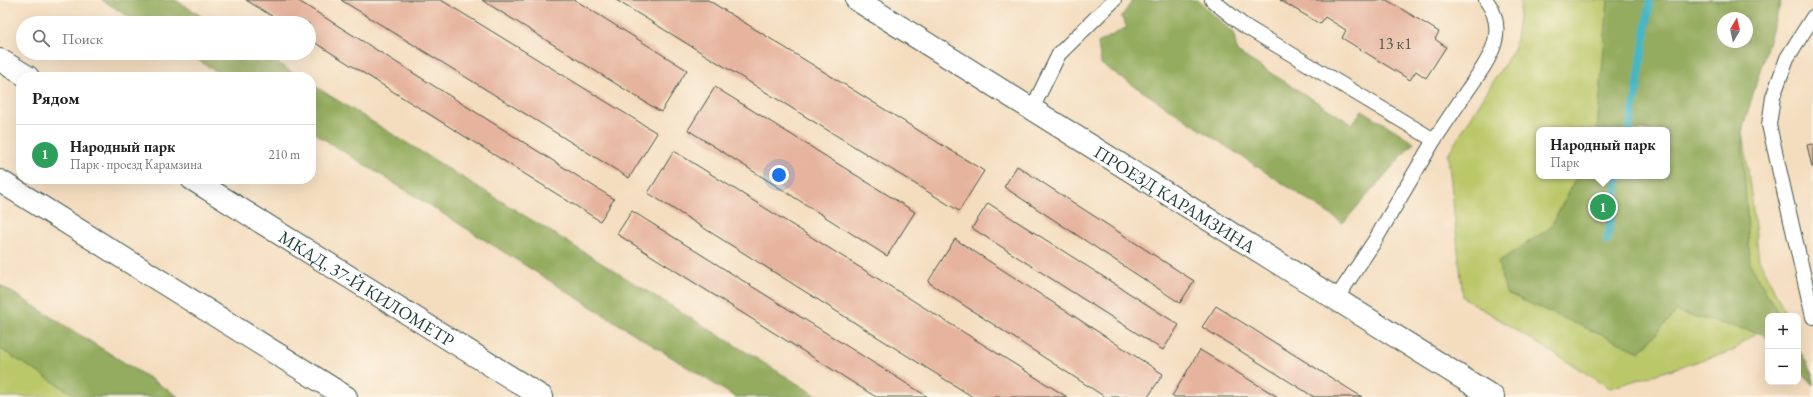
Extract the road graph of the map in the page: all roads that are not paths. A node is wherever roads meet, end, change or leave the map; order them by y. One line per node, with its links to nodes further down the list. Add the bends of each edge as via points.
1 (857, 0): 8 (main road, ПРОЕЗД КАРАМЗИНА)
2 (1114, 0): 8 (lane, via 1059,54)
3 (1212, 0): 9 (lane, via 1243,25)
4 (1486, 0): 9 (lane, via 1494,11 1496,37 1490,56)
5 (1813, 17): 13 (lane, via 1787,58 1773,97 1769,125)
6 (0, 60): 7 (main road)
7 (20, 72)
8 (1032, 108): 12 (main road, ПРОЕЗД КАРАМЗИНА)
9 (1434, 140): 12 (lane, via 1374,242)
10 (0, 181): 14 (main road)
11 (200, 184): 15 (main road, МКАД, 37-Й КИЛОМЕТР)
12 (1336, 299): 16 (main road, ПРОЕЗД КАРАМЗИНА)
13 (1813, 317)
14 (346, 397)
15 (542, 397)
16 (1493, 397)

